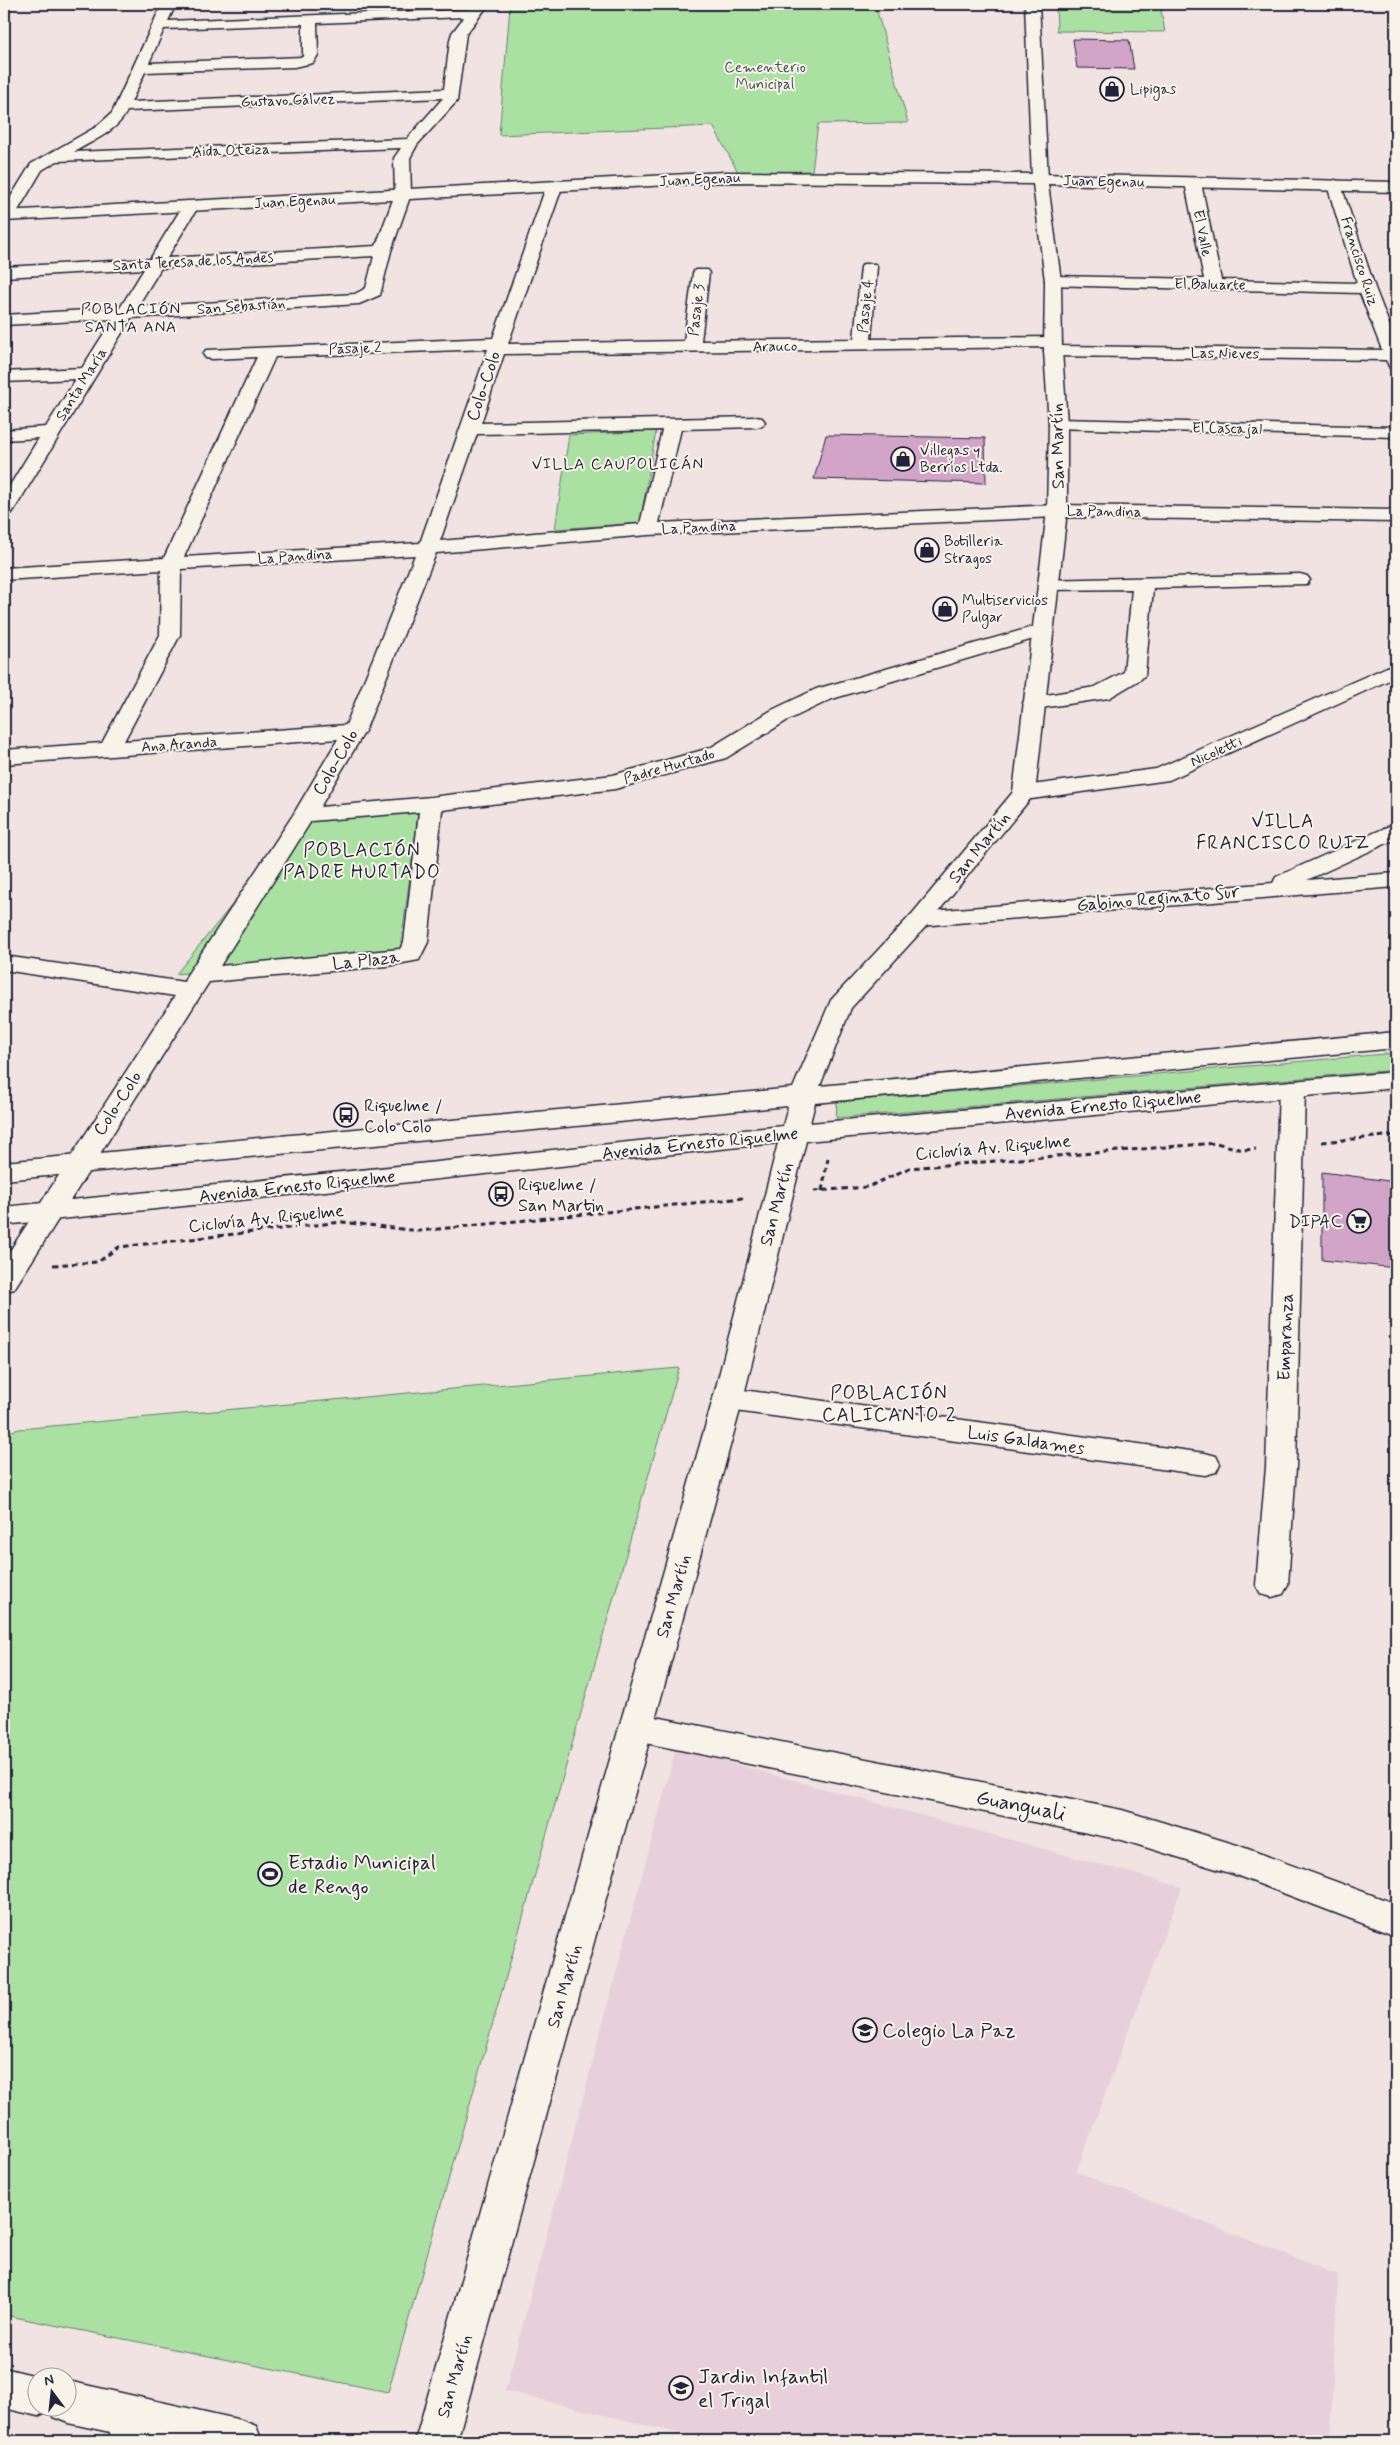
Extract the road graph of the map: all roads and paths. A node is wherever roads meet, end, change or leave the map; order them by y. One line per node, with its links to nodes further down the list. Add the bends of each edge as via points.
1 (169, 4): 5 (street)
2 (1032, 4): 11 (street, San Martín)
3 (479, 8): 4 (street); 7 (street, via 457,40)
4 (310, 19): 5 (street); 6 (street, via 312,55 308,60)
5 (159, 25): 6 (street)
6 (139, 68): 8 (street)
7 (452, 93): 8 (street, Gustavo Gálvez); 9 (street, via 444,108)
8 (124, 107): 10 (street, via 102,130)
9 (411, 142): 10 (street, Aida Oteiza); 16 (street, via 402,158)
10 (51, 157): 18 (street, via 32,172)
11 (1040, 179): 12 (street, Juan Egenau); 14 (street, Juan Egenau, via 725,177); 24 (street, San Martín)
12 (1193, 183): 13 (street, Juan Egenau); 25 (street, El Valle)
13 (1335, 186): 15 (street, Juan Egenau); 26 (street, Francisco Ruiz)
14 (554, 187): 16 (street, Juan Egenau); 30 (street, Colo-Colo)
15 (1396, 187)
16 (403, 194): 17 (street, Juan Egenau); 19 (street)
17 (190, 207): 18 (street, Juan Egenau); 20 (street, Santa María)
18 (6, 216)
19 (383, 251): 20 (street, Santa Teresa de los Andes); 27 (street, San Sebastián, via 374,291 359,299)
20 (155, 264): 22 (street, Santa Teresa de los Andes); 27 (street, Santa María)
21 (869, 267): 29 (street, Pasaje 4)
22 (4, 272)
23 (701, 273): 32 (street, Pasaje 3)
24 (1053, 281): 25 (street, El Baluarte); 31 (street, San Martín)
25 (1213, 283): 26 (street, El Baluarte)
26 (1367, 288): 35 (street, Francisco Ruiz)
27 (124, 314): 28 (street, San Sebastián); 36 (street, Santa María)
28 (4, 320)
29 (862, 344): 31 (street, Arauco); 32 (street, Arauco)
30 (497, 346): 32 (street, Arauco); 33 (street, Pasaje 2); 41 (street, Colo-Colo)
31 (1053, 346): 35 (street, Las Nieves); 40 (street, San Martín)
32 (692, 347)
33 (268, 352): 34 (street, Pasaje 2); 50 (street)
34 (212, 354)
35 (1395, 358)
36 (88, 373): 37 (street); 42 (street, Santa María)
37 (4, 377)
38 (756, 422): 39 (street)
39 (673, 424): 41 (street); 48 (street)
40 (1058, 424): 43 (street, El Cascajal); 46 (street, San Martín)
41 (468, 428): 49 (street, Colo-Colo)
42 (52, 432): 44 (street); 45 (street, Santa María)
43 (1396, 432)
44 (4, 434)
45 (6, 504)
46 (1057, 511): 47 (street, La Pandina); 48 (street, La Pandina); 54 (street, San Martín)
47 (1396, 516)
48 (648, 529): 49 (street, La Pandina)
49 (428, 548): 50 (street, La Pandina); 58 (street, Colo-Colo)
50 (171, 564): 51 (street, La Pandina); 59 (street, via 170,635)
51 (4, 574)
52 (1300, 580): 53 (street)
53 (1143, 583): 54 (street); 57 (street, via 1134,674 1101,693)
54 (1048, 584): 55 (street, San Martín)
55 (1043, 630): 57 (street, San Martín); 62 (street, Padre Hurtado, via 824,694 718,753 637,777)
56 (1396, 669): 61 (street, Nicoletti, via 1161,775)
57 (1034, 703): 61 (street, San Martín)
58 (354, 731): 59 (street, Ana Aranda); 63 (street, Colo-Colo)
59 (109, 750): 60 (street, Ana Aranda)
60 (4, 757)
61 (1024, 793): 67 (street, San Martín)
62 (431, 804): 63 (street, Padre Hurtado); 69 (street, La Plaza, via 416,942 410,955)
63 (304, 815): 69 (street, Colo-Colo)
64 (1396, 830): 66 (street)
65 (1396, 880): 66 (street, Gabino Reginato Sur)
66 (1269, 889): 67 (street, Gabino Reginato Sur)
67 (920, 918): 73 (street, San Martín, via 840,1005)
68 (4, 963): 69 (street, La Plaza)
69 (195, 983): 77 (street, Colo-Colo)
70 (1396, 1040): 73 (street)
71 (1396, 1080): 72 (street, Avenida Ernesto Riquelme)
72 (1292, 1088): 74 (street, Avenida Ernesto Riquelme); 76 (street, Emparanza)
73 (804, 1094): 74 (street, San Martín); 77 (street)
74 (795, 1133): 79 (street, San Martín); 80 (street, Avenida Ernesto Riquelme)
75 (1396, 1136): 76 (path, Ciclovía Av. Riquelme)
76 (1290, 1145): 79 (path, Ciclovía Av. Riquelme, via 1242,1150 1216,1142 909,1168 868,1187); 85 (street, Emparanza, via 1281,1466)
77 (78, 1164): 78 (street); 80 (street, Colo-Colo)
78 (4, 1171)
79 (777, 1194): 82 (path, Ciclovía Av. Riquelme, via 419,1231 342,1222 119,1247 98,1262); 83 (street, San Martín)
80 (48, 1212): 81 (street, Avenida Ernesto Riquelme); 82 (street, Colo-Colo)
81 (4, 1216)
82 (8, 1274)
83 (728, 1399): 84 (street, Luis Galdames); 86 (street, San Martín)
84 (1205, 1464)
85 (1272, 1585)
86 (636, 1727): 87 (street, Guanguali, via 1122,1825 1237,1860); 93 (street, San Martín)
87 (1396, 1920)
88 (4, 2388): 89 (street)
89 (28, 2393)
90 (78, 2406): 91 (street)
91 (130, 2428): 92 (street)
92 (240, 2441)
93 (436, 2441)

